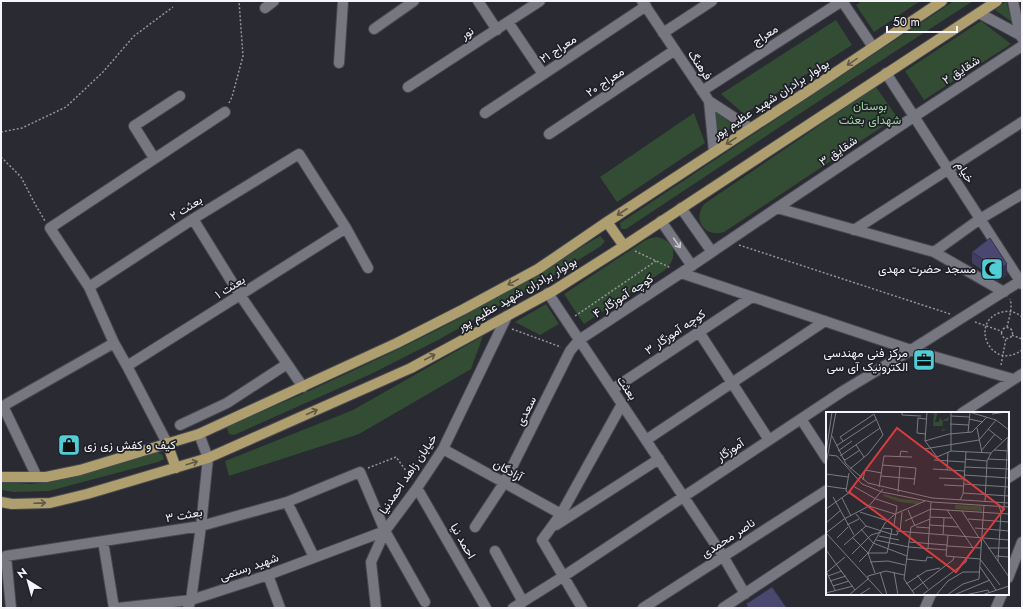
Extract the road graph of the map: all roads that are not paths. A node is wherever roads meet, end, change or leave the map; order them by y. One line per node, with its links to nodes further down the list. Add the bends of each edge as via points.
1 (274, 1): 12 (street)
2 (343, 1): 22 (street)
3 (414, 1): 15 (street)
4 (478, 1): 16 (street)
5 (540, 1): 14 (street, نور)
6 (712, 1): 17 (street)
7 (842, 1): 20 (street); 26 (street, معراج)
8 (942, 1): 20 (main road, بولوار برادران شهید عظیم‌ پور)
9 (997, 1): 13 (main road, بولوار برادران شهید عظیم‌ پور)
10 (1013, 1): 18 (street)
11 (644, 4): 17 (street, فرهنگ); 24 (street, معراج ۲۱)
12 (265, 8)
13 (979, 13): 18 (street); 23 (main road, بولوار برادران شهید عظیم‌ پور)
14 (508, 22): 16 (street, نور); 24 (street)
15 (374, 29)
16 (497, 30): 25 (street, نور)
17 (663, 33): 21 (street, فرهنگ)
18 (1021, 37)
19 (1022, 46): 31 (street, شقایق ۲)
20 (874, 47): 33 (main road, بولوار برادران شهید عظیم‌ پور, one-way to 33)
21 (675, 50): 26 (street, فرهنگ); 34 (street, معراج ۲۰)
22 (339, 63)
23 (886, 73): 31 (street, خیام); 39 (main road, بولوار برادران شهید عظیم‌ پور)
24 (543, 74): 30 (street, معراج ۲۱)
25 (408, 87)
26 (702, 91): 28 (street, فرهنگ)
27 (180, 96): 36 (street, via 134,126)
28 (709, 101): 33 (street); 35 (street, فرهنگ)
29 (225, 112): 36 (street)
30 (485, 113)
31 (914, 116): 37 (street, خیام); 40 (street, شقایق ۳)
32 (1022, 122): 37 (street)
33 (750, 128): 35 (main road, بولوار برادران شهید عظیم‌ پور, one-way to 35)
34 (549, 134)
35 (714, 152): 44 (main road, بولوار برادران شهید عظیم‌ پور, one-way to 44)
36 (154, 158): 55 (street, via 50,228)
37 (949, 169): 42 (street, خیام); 46 (street)
38 (1022, 194): 42 (street)
39 (681, 208): 43 (main road, بولوار برادران شهید عظیم‌ پور); 49 (street)
40 (777, 208): 46 (street); 47 (street, شقایق ۳)
41 (193, 219): 45 (street, بعثت ۲, via 299,154); 55 (street, بعثت ۲); 58 (street)
42 (980, 220): 50 (street); 54 (street, خیام)
43 (661, 221): 48 (main road, بولوار برادران شهید عظیم‌ پور); 51 (street, one-way to 51)
44 (607, 222): 48 (main road); 71 (main road, بولوار برادران شهید عظیم‌ پور, one-way to 71, via 538,269 397,343)
45 (346, 228): 52 (street); 58 (street, بعثت ۱)
46 (854, 230): 50 (street)
47 (728, 241): 49 (street, کوچه آموزگار ۴)
48 (624, 246): 57 (main road, بولوار برادران شهید عظیم‌ پور)
49 (712, 252): 51 (street, کوچه آموزگار ۴)
50 (934, 252): 56 (street)
51 (692, 266): 53 (street, کوچه آموزگار ۴)
52 (368, 268)
53 (681, 273): 59 (street); 63 (street, کوچه آموزگار ۴)
54 (1022, 282): 56 (street, آموزگار)
55 (89, 288): 64 (street)
56 (1004, 292): 65 (street, آموزگار)
57 (548, 293): 60 (main road, بولوار برادران شهید عظیم‌ پور); 63 (street, بعثت)
58 (240, 295): 67 (street); 68 (street, بعثت ۱)
59 (752, 297): 61 (street); 62 (street, کوچه آموزگار ۳)
60 (507, 316): 81 (street, خیابان زاهد احمدنیا); 83 (main road, بولوار برادران شهید عظیم‌ پور, one-way to 60, via 411,368)
61 (825, 321): 65 (street); 70 (street)
62 (699, 332): 70 (street); 72 (street, کوچه آموزگار ۳)
63 (579, 340): 66 (street, کوچه آموزگار ۴); 72 (street, بعثت)
64 (114, 343): 68 (street); 88 (street, via 3,406)
65 (912, 350): 69 (street); 75 (street, آموزگار)
66 (570, 351): 90 (street, سعدی)
67 (287, 364): 71 (street); 76 (street, via 227,403)
68 (127, 366): 80 (street)
69 (1018, 376): 74 (street)
70 (731, 383): 78 (street); 79 (street)
71 (303, 387): 77 (main road, بولوار برادران شهید عظیم‌ پور)
72 (613, 389): 73 (street, بعثت)
73 (622, 404): 78 (street, بعثت); 96 (street)
74 (964, 412)
75 (801, 419): 79 (street, آموزگار); 82 (street)
76 (180, 425)
77 (199, 434): 80 (main road, بولوار برادران شهید عظیم‌ پور); 83 (street)
78 (646, 440): 84 (street, بعثت)
79 (768, 440): 93 (street, آموزگار)
80 (167, 443): 85 (main road); 88 (main road, بولوار برادران شهید عظیم‌ پور, via 80,470)
81 (443, 449): 90 (street, آزادگان); 91 (street, خیابان زاهد احمدنیا)
82 (826, 457)
83 (208, 458): 85 (main road, بولوار برادران شهید عظیم‌ پور, one-way to 83); 97 (street)
84 (659, 459): 93 (street, بعثت); 99 (street)
85 (176, 468): 94 (main road, بولوار برادران شهید عظیم‌ پور, one-way to 85, via 50,503)
86 (1021, 472): 89 (street)
87 (1, 476): 88 (main road, بولوار برادران شهید عظیم‌ پور)
88 (37, 477)
89 (1009, 478)
90 (504, 483): 96 (street, آزادگان); 98 (street, سعدی)
91 (417, 488): 100 (street, خیابان زاهد احمدنیا); 121 (street, احمد نیا)
92 (826, 491): 105 (street, ناصر محمدی)
93 (684, 496): 105 (street, بعثت); 109 (street, آموزگار)
94 (1, 502)
95 (287, 502): 97 (street, بعثت ۳); 100 (street, بعثت ۳, via 360,472); 106 (street)
96 (561, 514): 99 (street)
97 (201, 526): 102 (street, بعثت ۳); 115 (street)
98 (475, 527)
99 (551, 528): 109 (street, via 542,540)
100 (385, 531): 106 (street, شهید رستمی); 113 (street); 120 (street, خیابان زاهد احمدنیا, via 371,562)
101 (826, 540): 110 (street)
102 (103, 541): 116 (street, بعثت ۳, via 6,556); 117 (street)
103 (1022, 542): 108 (street)
104 (495, 551): 114 (street)
105 (723, 556): 110 (street, بعثت); 124 (street, ناصر محمدی)
106 (314, 557): 107 (street, شهید رستمی)
107 (268, 575): 115 (street, شهید رستمی); 119 (street)
108 (1009, 575)
109 (564, 576): 114 (street); 123 (street)
110 (745, 594): 125 (street)
111 (930, 595): 126 (street)
112 (1002, 595): 127 (street)
113 (426, 602)
114 (523, 602): 122 (street)
115 (189, 604): 118 (street, شهید رستمی)
116 (11, 608)
117 (114, 608)
118 (118, 608)
119 (280, 608)
120 (375, 608)
121 (486, 608)
122 (513, 608)
123 (582, 608)
124 (643, 608)
125 (722, 608)
126 (925, 608)
127 (996, 608)

